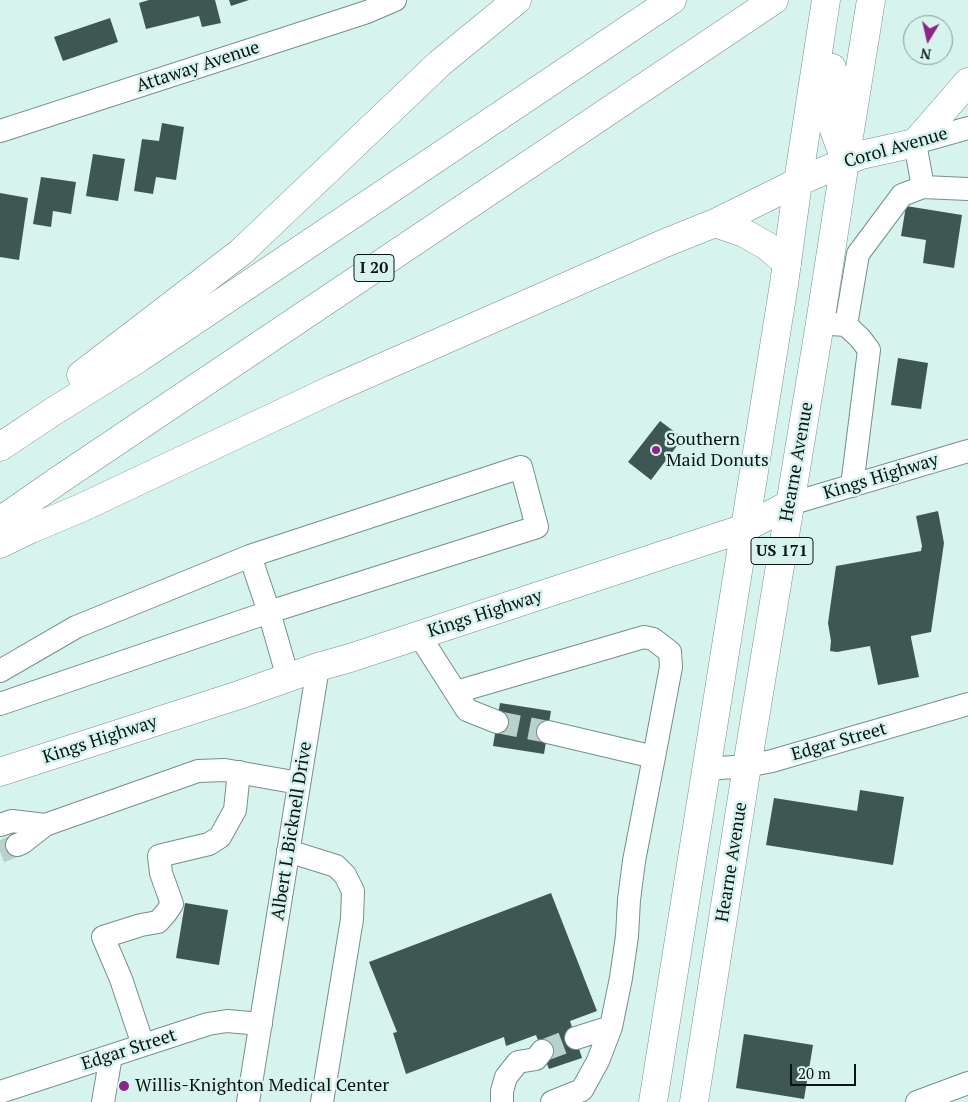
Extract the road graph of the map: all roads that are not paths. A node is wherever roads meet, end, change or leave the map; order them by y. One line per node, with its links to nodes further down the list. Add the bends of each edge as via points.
1 (395, 0): 9 (street, Attaway Avenue)
2 (517, 0): 18 (main road, via 440,63 241,252)
3 (672, 0): 19 (main road)
4 (774, 0): 23 (main road, I 20)
5 (827, 0): 11 (main road, via 836,27 828,101); 12 (main road, US 171)
6 (871, 0): 11 (main road, Hearne Avenue / US 171)
7 (968, 82): 10 (main road)
8 (968, 128): 10 (street, Corol Avenue)
9 (0, 131)
10 (915, 142): 11 (main road, Corol Avenue); 13 (street)
11 (845, 161): 12 (main road, Corol Avenue); 17 (main road, Hearne Avenue / US 171)
12 (798, 182): 15 (main road, Corol Avenue); 16 (main road, US 171)
13 (923, 187): 14 (street); 17 (street, via 902,195 858,254)
14 (968, 188)
15 (715, 224): 16 (main road, via 744,233); 25 (main road, Corol Avenue, via 333,389)
16 (787, 263): 24 (main road, US 171)
17 (833, 324): 21 (street, via 860,338 869,350); 22 (main road, Hearne Avenue / US 171)
18 (0, 438)
19 (0, 448)
20 (968, 451): 21 (street, Kings Highway)
21 (852, 486): 22 (street, Kings Highway)
22 (790, 504): 24 (main road, Kings Highway); 38 (main road, Hearne Avenue / US 171)
23 (0, 521)
24 (745, 528): 28 (main road, Kings Highway); 39 (main road, US 171)
25 (0, 544)
26 (250, 556): 27 (street); 27 (street, via 521,467 537,527); 30 (street, via 76,627)
27 (269, 612): 31 (street); 33 (street)
28 (419, 635): 29 (main road, Kings Highway); 32 (street)
29 (318, 667): 31 (main road, Kings Highway); 42 (street, Albert L Bicknell Drive)
30 (0, 671)
31 (288, 678): 40 (main road, Kings Highway)
32 (456, 692): 35 (street, via 467,710); 37 (street, via 644,637 654,639 670,652 671,667)
33 (0, 704)
34 (968, 704): 38 (street, Edgar Street)
35 (497, 722)
36 (548, 732): 37 (street)
37 (654, 757): 50 (street, via 634,861 627,936)
38 (747, 766): 39 (street, Edgar Street); 48 (main road, Hearne Avenue / US 171)
39 (707, 769): 47 (main road, US 171)
40 (0, 770)
41 (239, 772): 42 (street); 44 (street, via 198,772); 52 (street, via 235,810 220,837 209,844 160,856 172,904 166,913 158,922 103,937 122,979)
42 (299, 783): 46 (street, Albert L Bicknell Drive)
43 (0, 824): 44 (street)
44 (45, 825): 45 (street)
45 (17, 845)
46 (288, 851): 49 (street, Albert L Bicknell Drive); 59 (street, via 336,866 345,874 353,891 352,919)
47 (690, 873): 48 (main road); 62 (main road, US 171)
48 (729, 879): 63 (main road, Hearne Avenue / US 171)
49 (261, 1024): 52 (street, Edgar Street, via 227,1021 208,1024); 58 (street, Albert L Bicknell Drive)
50 (611, 1027): 51 (street); 61 (street, via 582,1090)
51 (576, 1038)
52 (143, 1045): 54 (street, Edgar Street)
53 (542, 1051): 60 (street, via 536,1059 518,1062 506,1077)
54 (111, 1056): 56 (street, Edgar Street); 57 (street)
55 (968, 1083): 64 (street)
56 (0, 1092)
57 (103, 1102)
58 (248, 1102)
59 (322, 1102)
60 (502, 1102)
61 (552, 1102)
62 (653, 1102)
63 (694, 1102)
64 (917, 1102)

